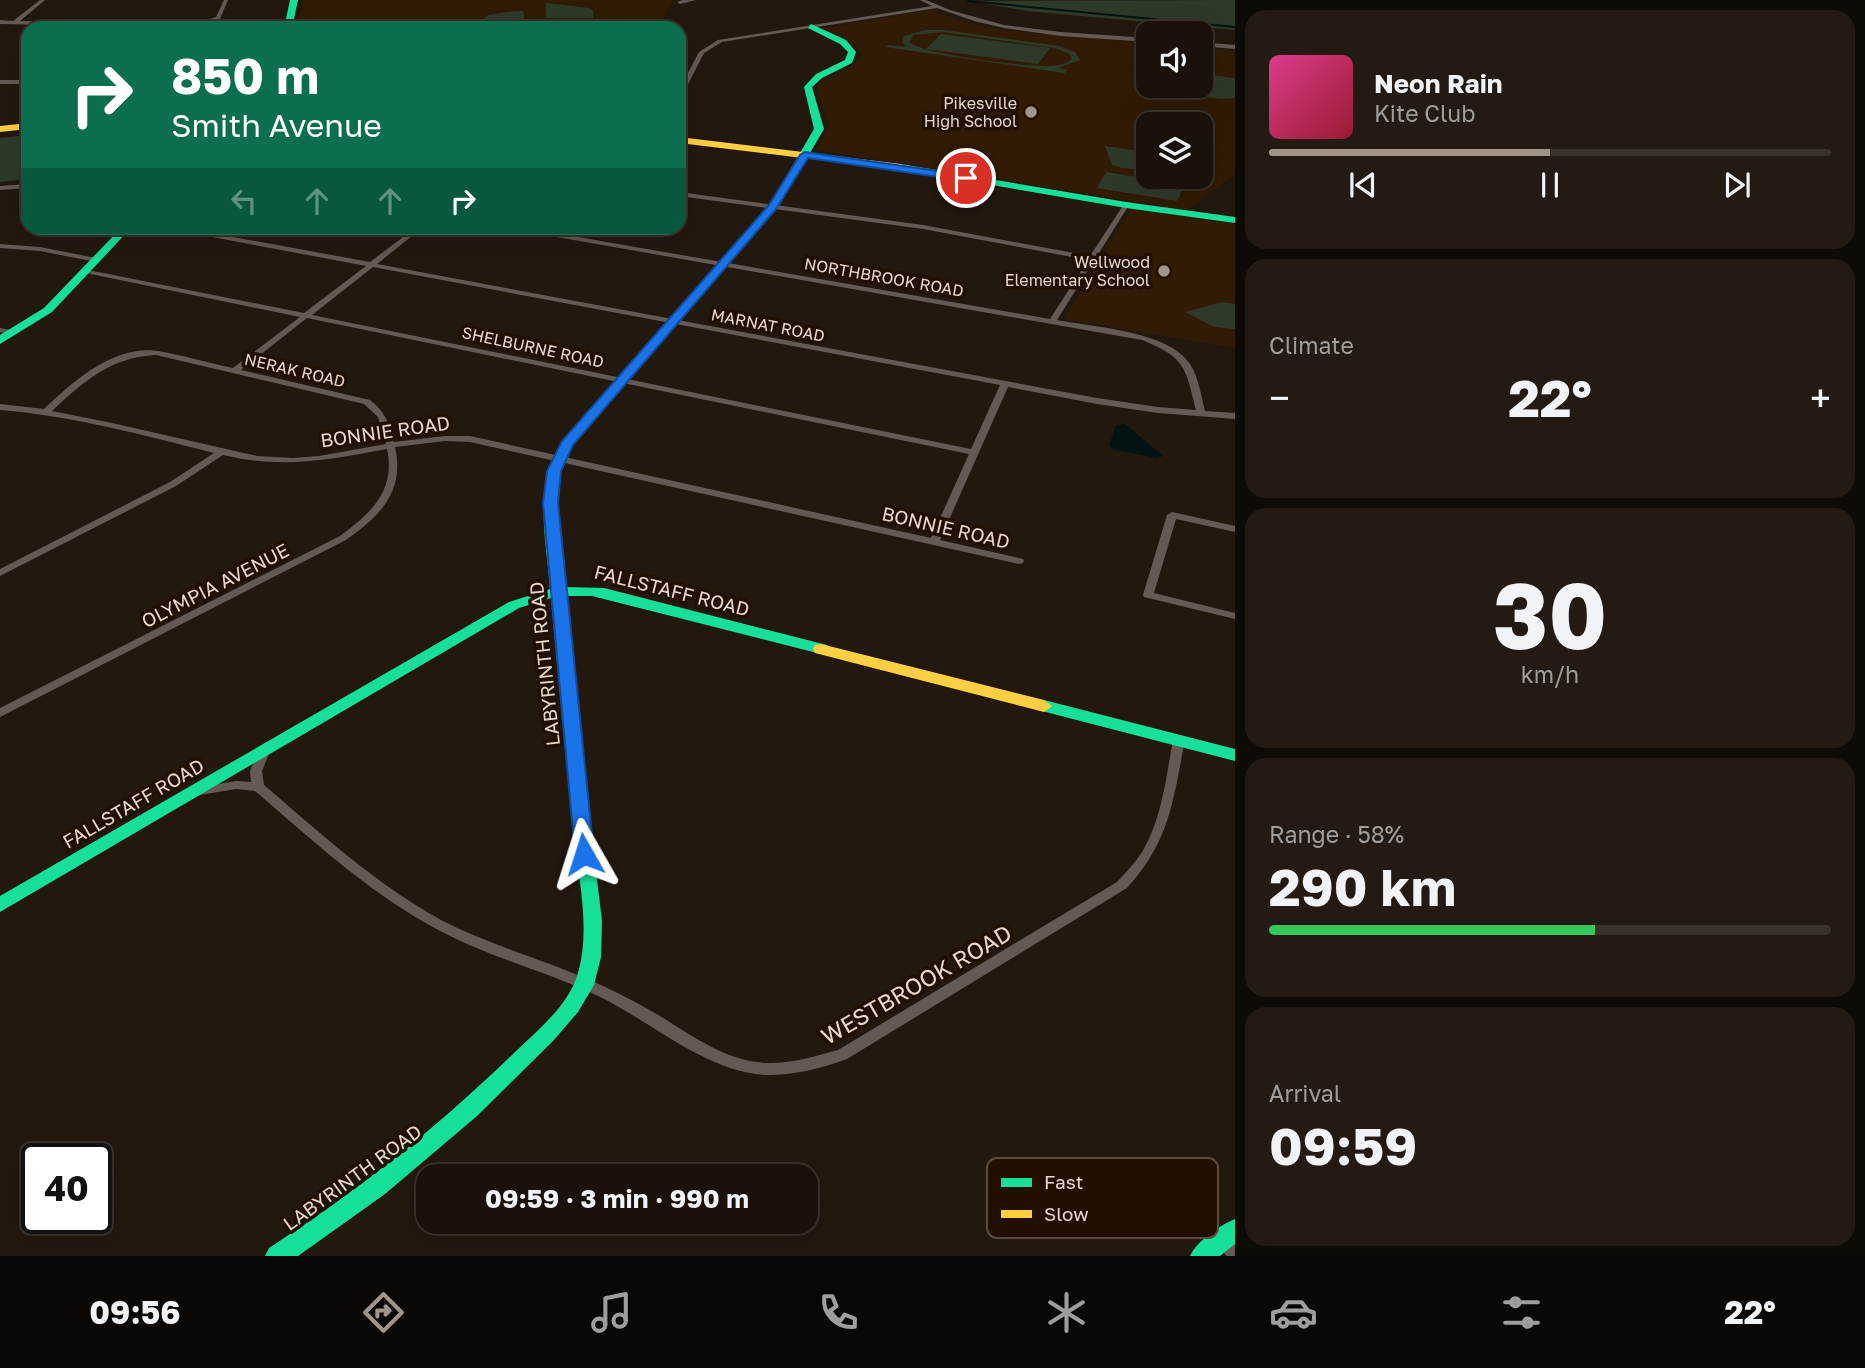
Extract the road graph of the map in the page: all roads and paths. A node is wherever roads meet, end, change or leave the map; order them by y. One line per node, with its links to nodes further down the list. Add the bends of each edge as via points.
1 (43, 0): 11 (street)
2 (226, 0): 8 (street, via 218,18)
3 (294, 0): 9 (street)
4 (694, 0): 6 (street)
5 (922, 0): 7 (street)
6 (680, 2)
7 (935, 7): 13 (street); 14 (street, via 1015,29)
8 (209, 21)
9 (290, 21)
10 (0, 22): 11 (street)
11 (15, 22): 12 (street)
12 (21, 22)
13 (811, 26): 19 (street, via 727,39 709,47); 23 (street, LABYRINTH ROAD, via 843,42 852,55 808,87 820,122)
14 (1136, 39)
15 (1213, 45): 16 (street)
16 (1235, 47)
17 (0, 82): 18 (street)
18 (21, 82)
19 (686, 83)
20 (21, 126): 21 (street)
21 (0, 129)
22 (686, 141): 23 (street)
23 (805, 155): 27 (street); 28 (street, LABYRINTH ROAD)
24 (21, 186): 25 (street)
25 (0, 188)
26 (686, 195): 28 (street)
27 (1126, 205): 29 (street); 35 (street)
28 (773, 207): 35 (street, via 923,227); 36 (street, LABYRINTH ROAD)
29 (1235, 220)
30 (119, 235): 37 (street)
31 (211, 235): 38 (street, MARNAT ROAD)
32 (410, 235): 38 (street)
33 (557, 235): 36 (street, NORTHBROOK ROAD)
34 (0, 246): 37 (street, SHELBURNE ROAD, via 28,248)
35 (1092, 259): 40 (street)
36 (724, 264): 40 (street, NORTHBROOK ROAD); 41 (street, LABYRINTH ROAD)
37 (91, 265): 39 (street, SHELBURNE ROAD); 42 (street, via 48,310)
38 (371, 265): 39 (street); 41 (street, MARNAT ROAD)
39 (306, 315): 43 (street); 44 (street, SHELBURNE ROAD)
40 (1053, 321): 48 (street, NORTHBROOK ROAD, via 1144,338 1177,352 1189,368)
41 (674, 322): 44 (street, LABYRINTH ROAD); 45 (street, MARNAT ROAD)
42 (4, 334)
43 (236, 370): 47 (street, NERAK ROAD, via 138,353 115,359); 50 (street, NERAK ROAD, via 367,402 383,418)
44 (624, 380): 52 (street, SHELBURNE ROAD); 53 (street, LABYRINTH ROAD)
45 (1005, 384): 48 (street, MARNAT ROAD, via 1128,407); 52 (street)
46 (0, 407): 47 (street, BONNIE ROAD)
47 (47, 411): 51 (street, BONNIE ROAD)
48 (1200, 413): 49 (street, MARNAT ROAD)
49 (1235, 416)
50 (391, 445): 51 (street, BONNIE ROAD, via 286,461); 53 (street, BONNIE ROAD, via 456,438); 60 (street, OLYMPIA AVENUE, via 393,475 386,498 350,533)
51 (221, 452): 57 (street, via 173,484)
52 (974, 452): 55 (street)
53 (559, 457): 55 (street, BONNIE ROAD); 58 (street, LABYRINTH ROAD, via 550,503)
54 (1235, 529): 59 (street, via 1172,515 1148,595)
55 (934, 542): 56 (street, BONNIE ROAD)
56 (1019, 561)
57 (0, 573)
58 (558, 590): 61 (street, FALLSTAFF ROAD, via 604,593); 62 (street, FALLSTAFF ROAD, via 514,606); 67 (street, LABYRINTH ROAD, via 592,934)
59 (1235, 616)
60 (0, 713)
61 (1179, 740): 63 (street, FALLSTAFF ROAD); 67 (street, WESTBROOK ROAD, via 1156,841 1133,875 842,1055 772,1070 725,1063)
62 (264, 751): 64 (street, via 256,772); 65 (street, FALLSTAFF ROAD)
63 (1235, 755)
64 (258, 787): 65 (street, via 236,785); 67 (street, WESTBROOK ROAD, via 401,903 464,937)
65 (192, 793): 66 (street, FALLSTAFF ROAD)
66 (0, 905)
67 (584, 983): 71 (street, LABYRINTH ROAD, via 552,1028 459,1121 333,1220)
68 (1235, 1230): 69 (street)
69 (1222, 1241): 70 (street); 72 (street)
70 (1235, 1253)
71 (277, 1256)
72 (1202, 1256)

